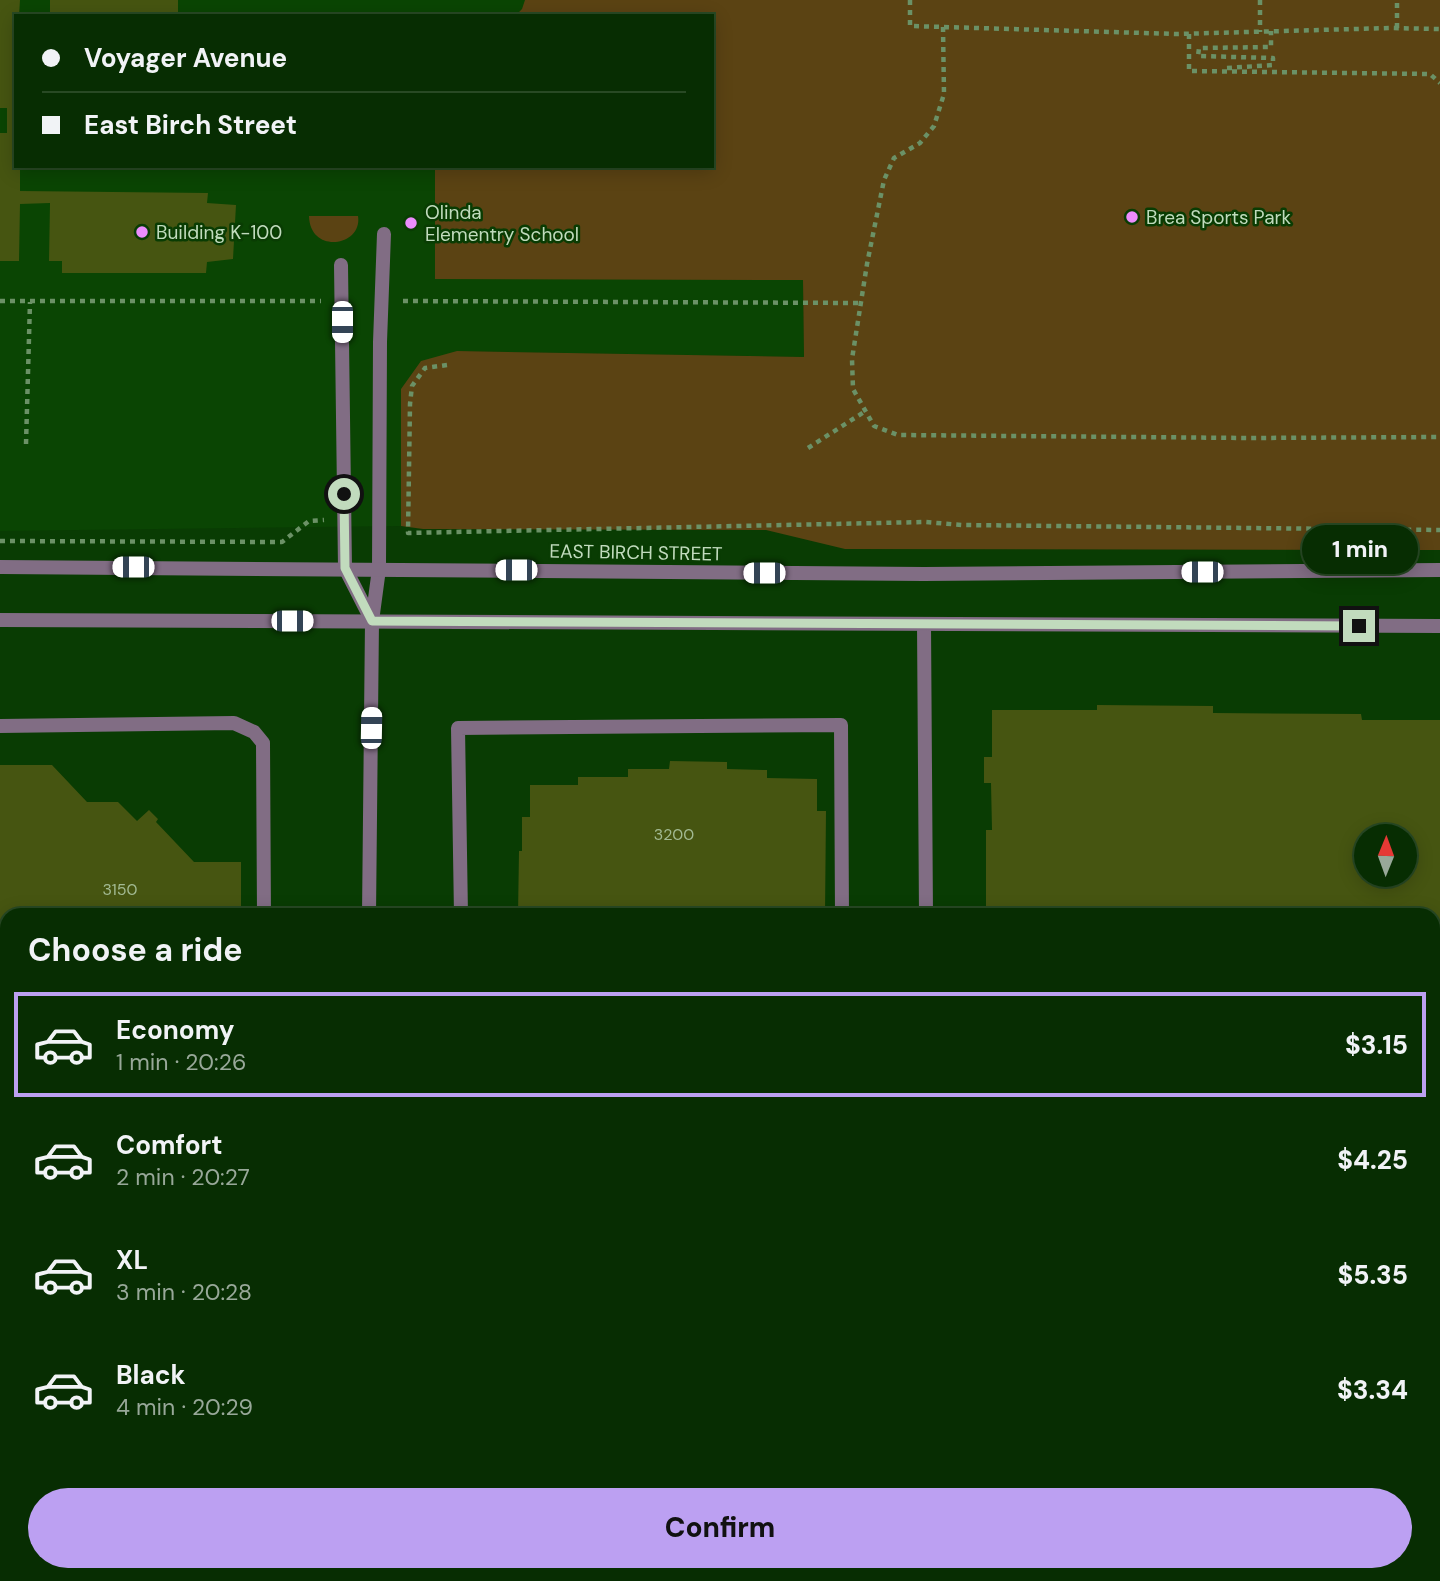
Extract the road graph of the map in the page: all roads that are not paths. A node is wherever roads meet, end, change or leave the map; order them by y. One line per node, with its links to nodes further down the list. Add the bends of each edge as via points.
1 (384, 234): 5 (street)
2 (341, 265): 4 (street)
3 (0, 567): 4 (street, EAST BIRCH STREET)
4 (345, 568): 5 (street, EAST BIRCH STREET); 8 (street)
5 (379, 569): 6 (street, EAST BIRCH STREET, via 924,574); 8 (street)
6 (1440, 570)
7 (0, 620): 8 (street)
8 (372, 621): 9 (street); 13 (street)
9 (924, 624): 10 (street); 16 (street)
10 (1440, 626)
11 (0, 726): 12 (street, via 234,723 254,732 263,743)
12 (264, 908)
13 (369, 908)
14 (461, 908): 15 (street, via 458,727 841,725)
15 (842, 908)
16 (926, 908)

